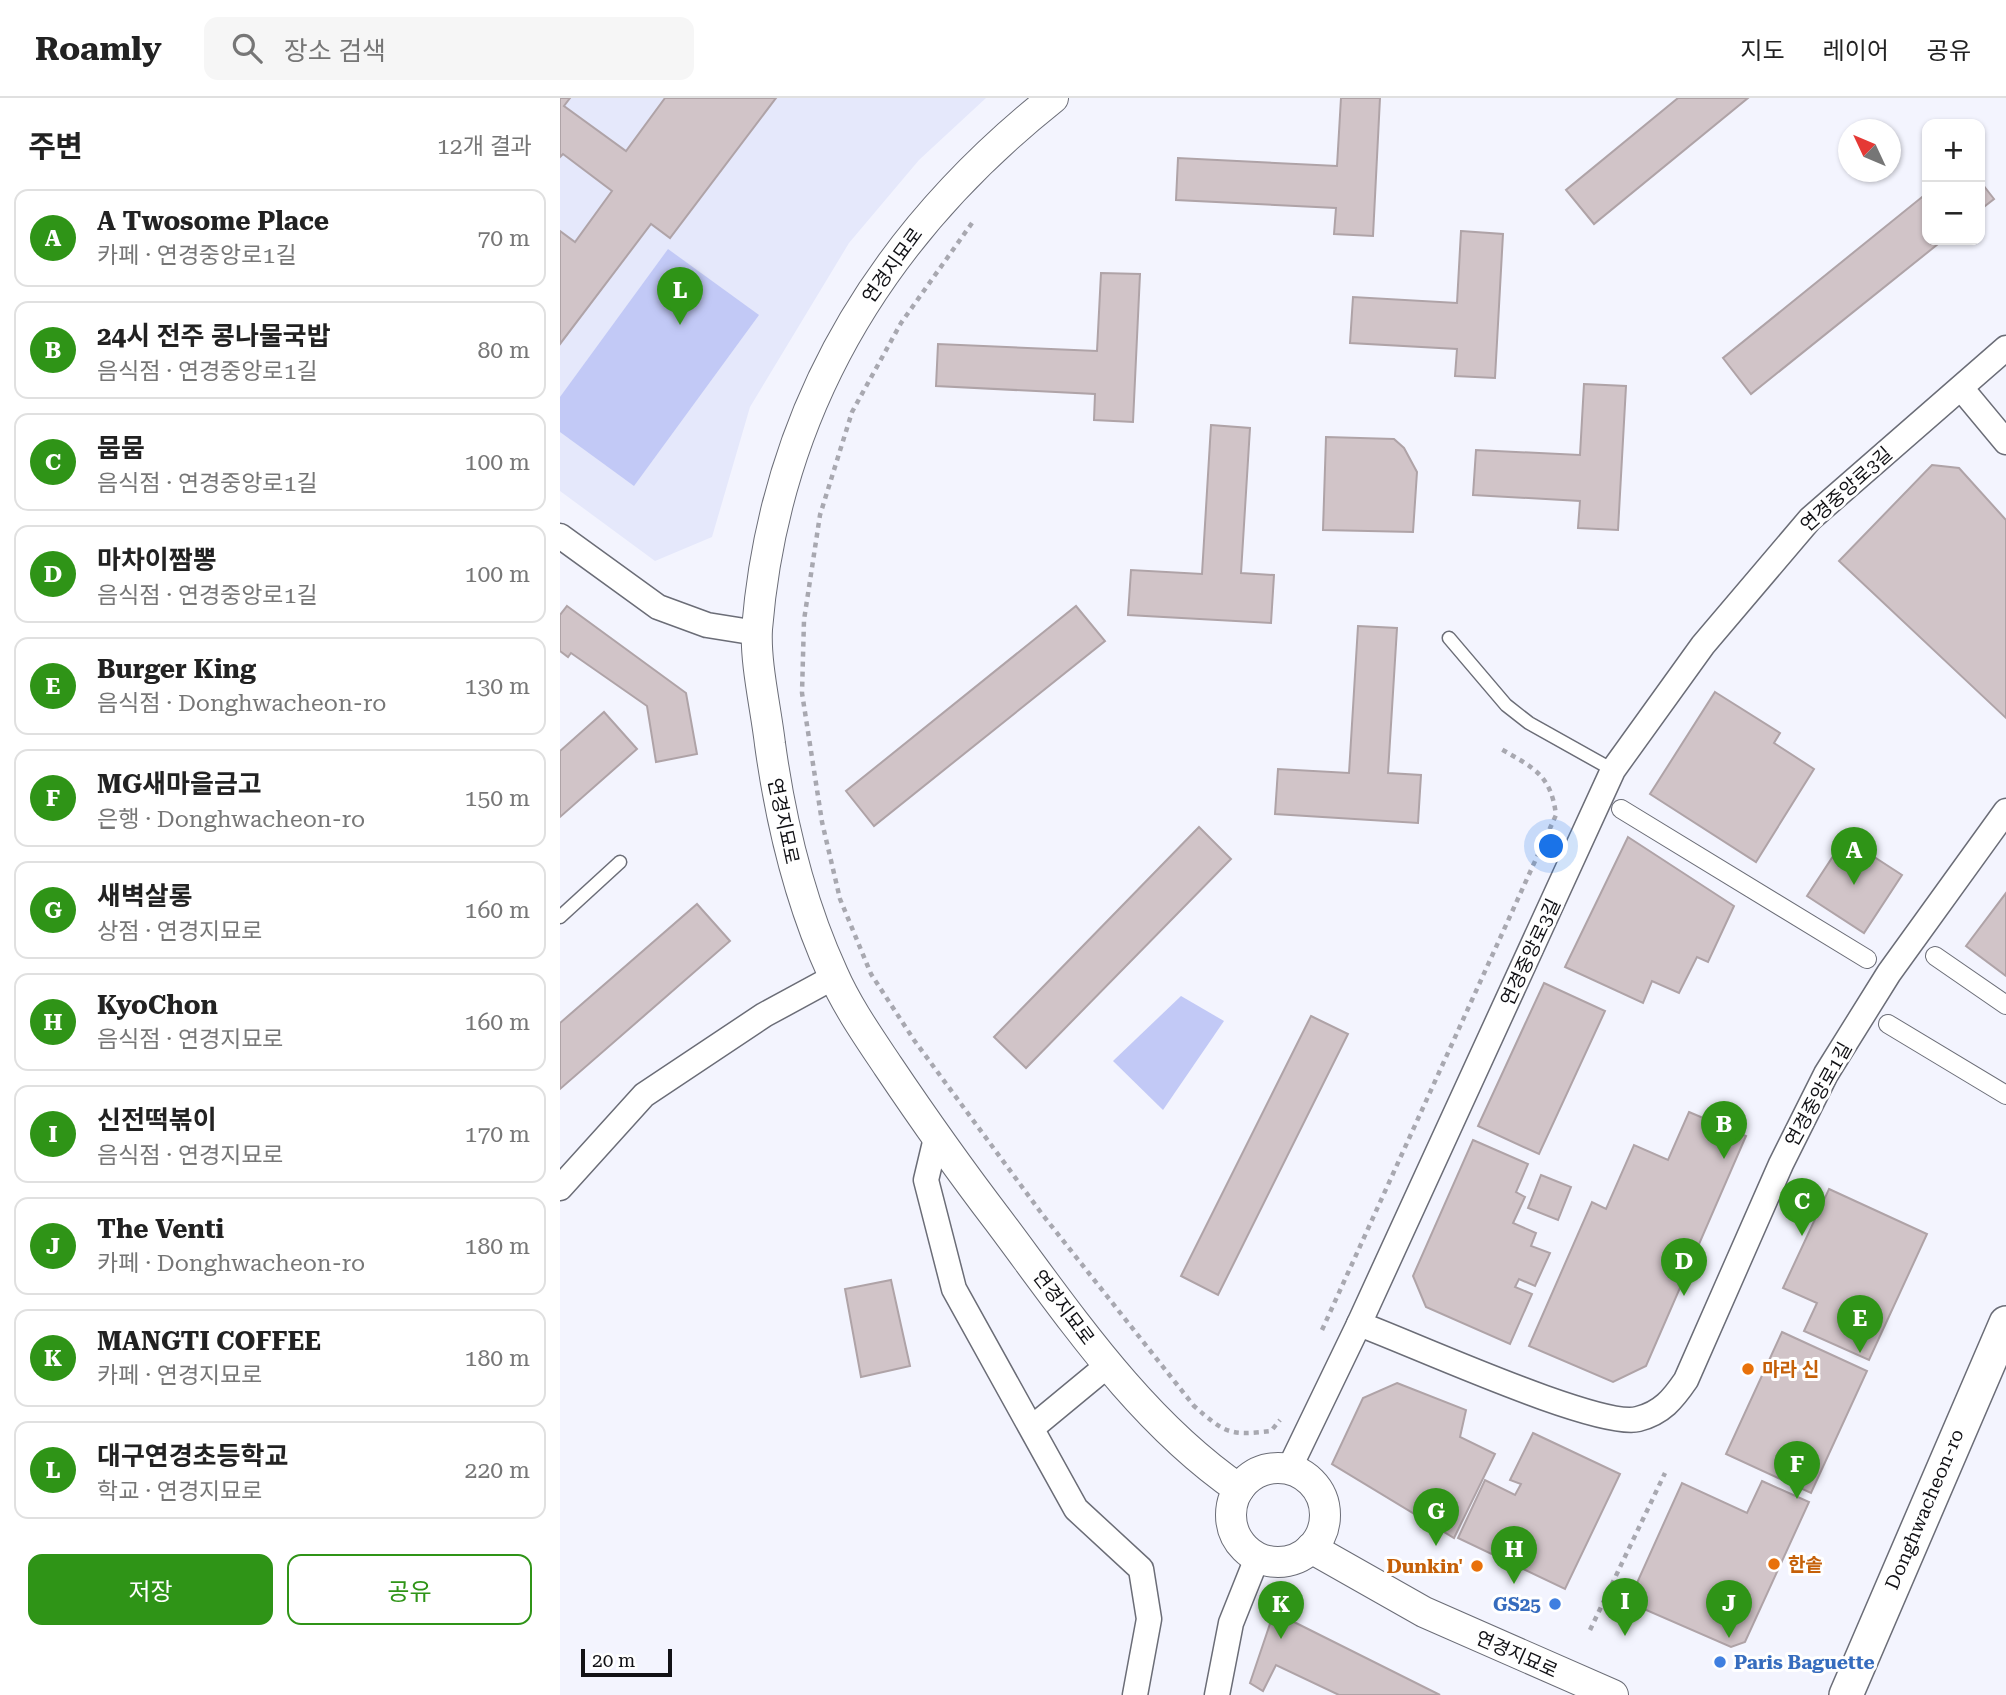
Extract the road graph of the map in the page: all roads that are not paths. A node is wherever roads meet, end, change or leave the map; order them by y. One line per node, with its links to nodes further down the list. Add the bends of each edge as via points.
1 (1053, 98): 6 (street, 연경지묘로, via 980,159 936,205 880,279 837,348 796,441 774,518)
2 (2006, 348): 3 (street, 연경중앙로3길)
3 (1961, 388): 4 (street); 8 (street, 연경중앙로3길, via 1810,519 1703,645)
4 (2006, 442)
5 (560, 536): 6 (street, via 658,607 707,625)
6 (757, 633): 15 (street, 연경지묘로, via 779,812 811,922)
7 (1449, 638): 8 (lane, via 1506,705)
8 (1613, 771): 22 (street, 연경중앙로3길)
9 (1621, 809): 14 (street)
10 (2006, 811): 22 (street, 연경중앙로1길, via 1889,973 1826,1074 1686,1380 1668,1406 1636,1420 1607,1418)
11 (621, 862): 12 (lane)
12 (560, 917)
13 (1935, 956): 16 (street)
14 (1867, 959)
15 (834, 977): 19 (street, 연경지묘로); 20 (street, via 764,1015 644,1095)
16 (2006, 1005)
17 (1888, 1024): 18 (street)
18 (2006, 1095)
19 (936, 1138): 23 (street, 연경지묘로); 24 (street, via 926,1180 954,1289)
20 (560, 1188)
21 (2006, 1323): 32 (main road, Donghwacheon-ro)
22 (1359, 1324): 25 (street, 연경중앙로3길)
23 (1108, 1365): 24 (street); 26 (street, 연경지묘로, via 1168,1433)
24 (1033, 1427): 29 (street, via 1076,1509 1141,1569 1149,1619)
25 (1289, 1469): 26 (street, via 1261,1471); 27 (street, via 1313,1483 1324,1509 1324,1523)
26 (1239, 1489): 28 (street, via 1232,1503 1235,1535)
27 (1311, 1548): 28 (street, via 1286,1561); 31 (street, 연경지묘로, via 1424,1612)
28 (1258, 1558): 30 (street, via 1231,1623)
29 (1135, 1695)
30 (1217, 1695)
31 (1613, 1695)
32 (1846, 1695)

